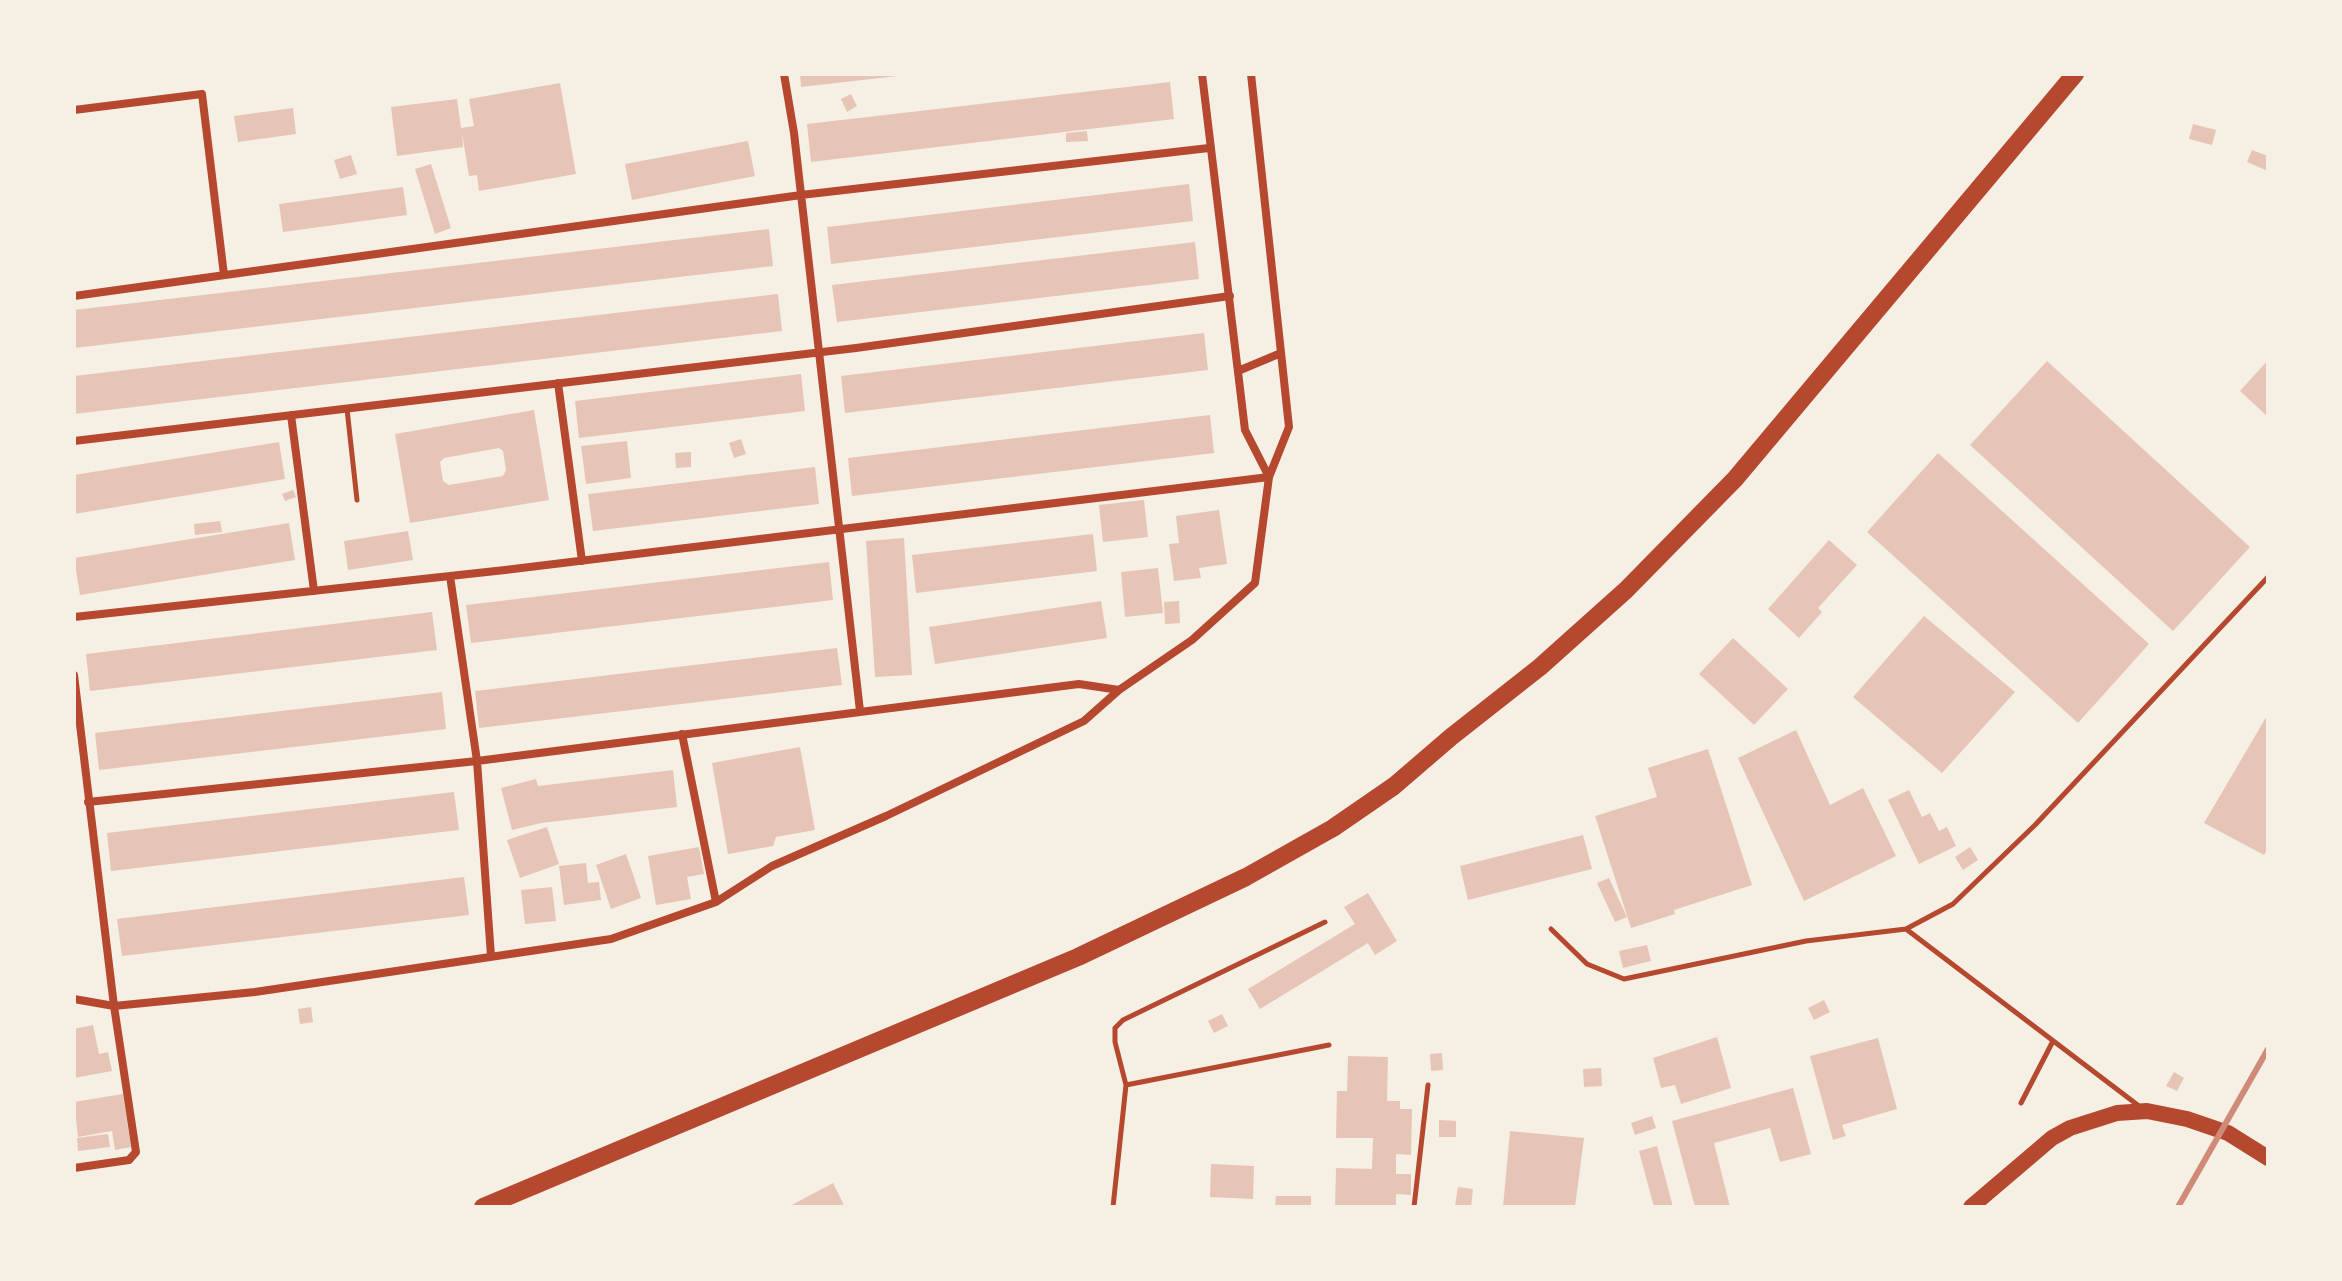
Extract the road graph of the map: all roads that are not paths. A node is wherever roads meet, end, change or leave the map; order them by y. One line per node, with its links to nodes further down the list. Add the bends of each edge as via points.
1 (784, 74): 7 (street)
2 (1202, 74): 6 (street)
3 (1251, 74): 12 (street)
4 (2075, 74): 47 (main road, via 1735,479 1594,619 1394,786 1246,877 1078,957)
5 (74, 110): 8 (street, via 202,94)
6 (1209, 148): 7 (street); 10 (street)
7 (801, 195): 8 (street); 11 (street)
8 (224, 275): 9 (street)
9 (74, 296)
10 (1230, 296): 11 (street); 13 (street)
11 (819, 351): 14 (street); 20 (street)
12 (1281, 353): 13 (street); 18 (street, via 1289,427)
13 (1238, 371): 18 (street, via 1245,430)
14 (558, 383): 15 (street); 21 (street)
15 (347, 408): 16 (street); 19 (lane)
16 (291, 415): 17 (street); 24 (street)
17 (74, 441)
18 (1269, 477): 20 (street); 27 (street, via 1255,583 1192,640)
19 (357, 500)
20 (839, 529): 21 (street); 28 (street)
21 (582, 561): 22 (street)
22 (450, 576): 24 (street); 30 (street)
23 (2268, 577): 35 (lane, via 2014,845 1953,904)
24 (314, 591): 25 (street)
25 (74, 617)
26 (74, 675): 31 (street)
27 (1119, 690): 28 (street, via 1079,684); 32 (street, via 1084,721 772,866)
28 (860, 711): 29 (street)
29 (682, 734): 30 (street); 32 (street)
30 (477, 761): 31 (street); 36 (street)
31 (88, 802): 38 (street)
32 (716, 902): 36 (street, via 611,939)
33 (1325, 922): 41 (lane, via 1123,1020 1115,1028 1115,1042)
34 (1551, 929): 35 (lane, via 1587,964 1624,979 1806,941)
35 (1906, 929): 39 (lane)
36 (491, 956): 38 (street, via 255,992)
37 (74, 999): 38 (street)
38 (114, 1006): 46 (street, via 136,1152 129,1160)
39 (2053, 1041): 43 (lane); 44 (lane)
40 (1329, 1045): 41 (lane)
41 (1126, 1085): 50 (lane)
42 (1428, 1085): 51 (lane)
43 (2021, 1103)
44 (2147, 1111): 45 (main road, via 2228,1133); 52 (main road, via 2117,1113 2070,1128)
45 (2268, 1158)
46 (74, 1168)
47 (511, 1195): 48 (main road); 49 (main road)
48 (474, 1207)
49 (483, 1207)
50 (1113, 1207)
51 (1414, 1207)
52 (1971, 1207)

